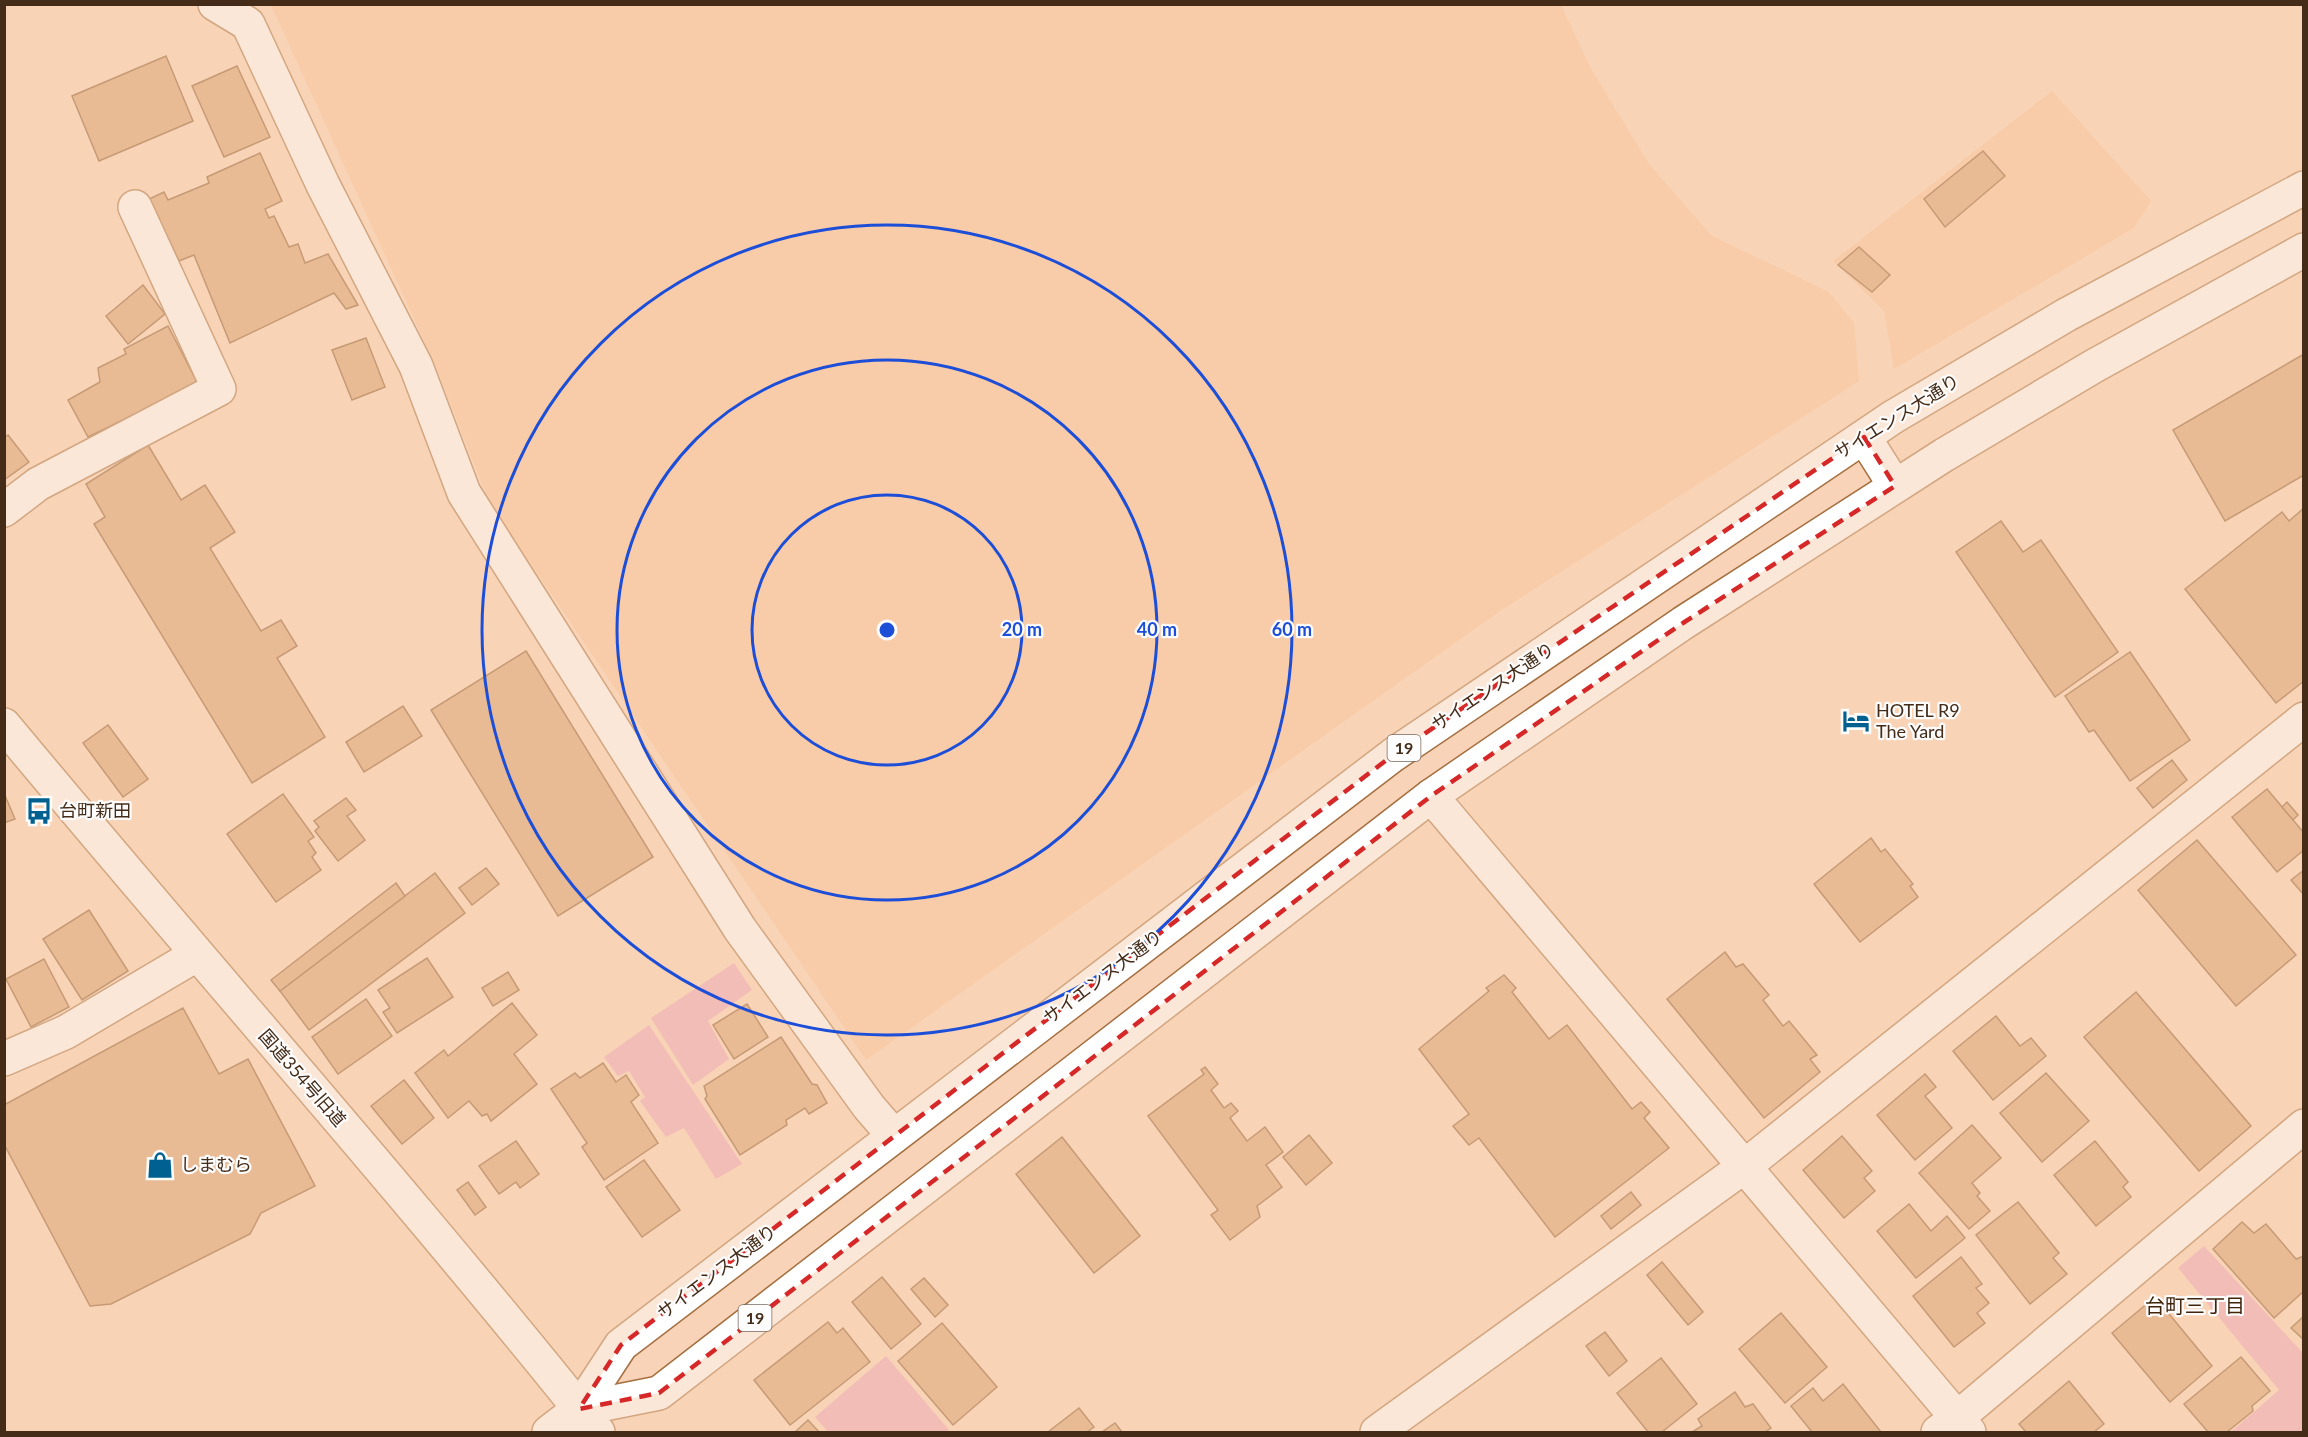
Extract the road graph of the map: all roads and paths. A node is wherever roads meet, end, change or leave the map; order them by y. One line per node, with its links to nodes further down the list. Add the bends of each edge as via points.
1 (215, 4): 13 (street, via 248,24 323,184 416,366 464,493 740,929)
2 (2304, 188): 5 (street, サイエンス大通り / 19, via 2066,315)
3 (135, 207): 7 (street, via 219,389 38,484)
4 (2304, 250): 6 (street, サイエンス大通り / 19, via 2094,366)
5 (1864, 437): 6 (street); 13 (street, サイエンス大通り / 19, via 1393,755)
6 (1895, 486): 10 (street, サイエンス大通り / 19, via 1683,623)
7 (4, 510)
8 (2304, 719): 15 (street)
9 (4, 725): 11 (street, 国道354号旧道)
10 (1431, 796): 15 (street); 16 (street, サイエンス大通り / 19, via 659,1393)
11 (196, 955): 12 (street, via 66,1032); 16 (street, 国道354号旧道)
12 (4, 1059)
13 (894, 1136): 16 (street, サイエンス大通り / 19, via 621,1345)
14 (2298, 1140): 17 (street)
15 (1745, 1166): 17 (street); 19 (street)
16 (589, 1421): 18 (street, サイエンス大通り / 19)
17 (1955, 1428)
18 (549, 1432)
19 (1377, 1432)

